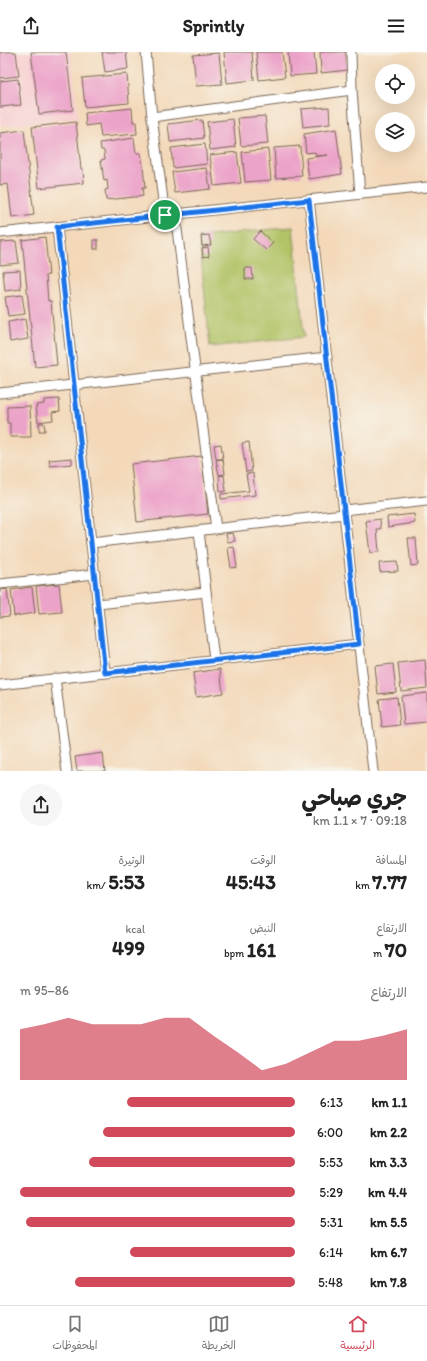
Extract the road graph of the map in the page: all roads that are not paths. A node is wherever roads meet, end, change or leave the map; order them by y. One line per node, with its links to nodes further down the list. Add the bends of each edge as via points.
1 (146, 52): 4 (street)
2 (351, 52): 3 (street)
3 (352, 90): 4 (street); 6 (street)
4 (152, 117): 9 (street)
5 (427, 187): 6 (street)
6 (360, 194): 7 (street)
7 (309, 200): 8 (street); 12 (street)
8 (175, 214): 9 (street); 13 (street)
9 (165, 215): 10 (street)
10 (57, 227): 11 (street); 14 (street)
11 (0, 233)
12 (327, 357): 13 (street); 17 (street)
13 (196, 372): 14 (street); 18 (street)
14 (74, 385): 15 (street); 20 (street)
15 (0, 393)
16 (427, 501): 17 (street)
17 (344, 512): 18 (street); 25 (street)
18 (216, 529): 19 (street)
19 (199, 531): 20 (street); 23 (street)
20 (91, 543): 21 (street)
21 (95, 574): 22 (street); 24 (street)
22 (0, 584)
23 (206, 592): 24 (street); 26 (street)
24 (98, 604): 27 (street)
25 (359, 644): 26 (street); 31 (street)
26 (214, 660): 27 (street)
27 (105, 673): 28 (street)
28 (55, 678): 29 (street); 30 (street)
29 (0, 685)
30 (67, 771)
31 (373, 771)

